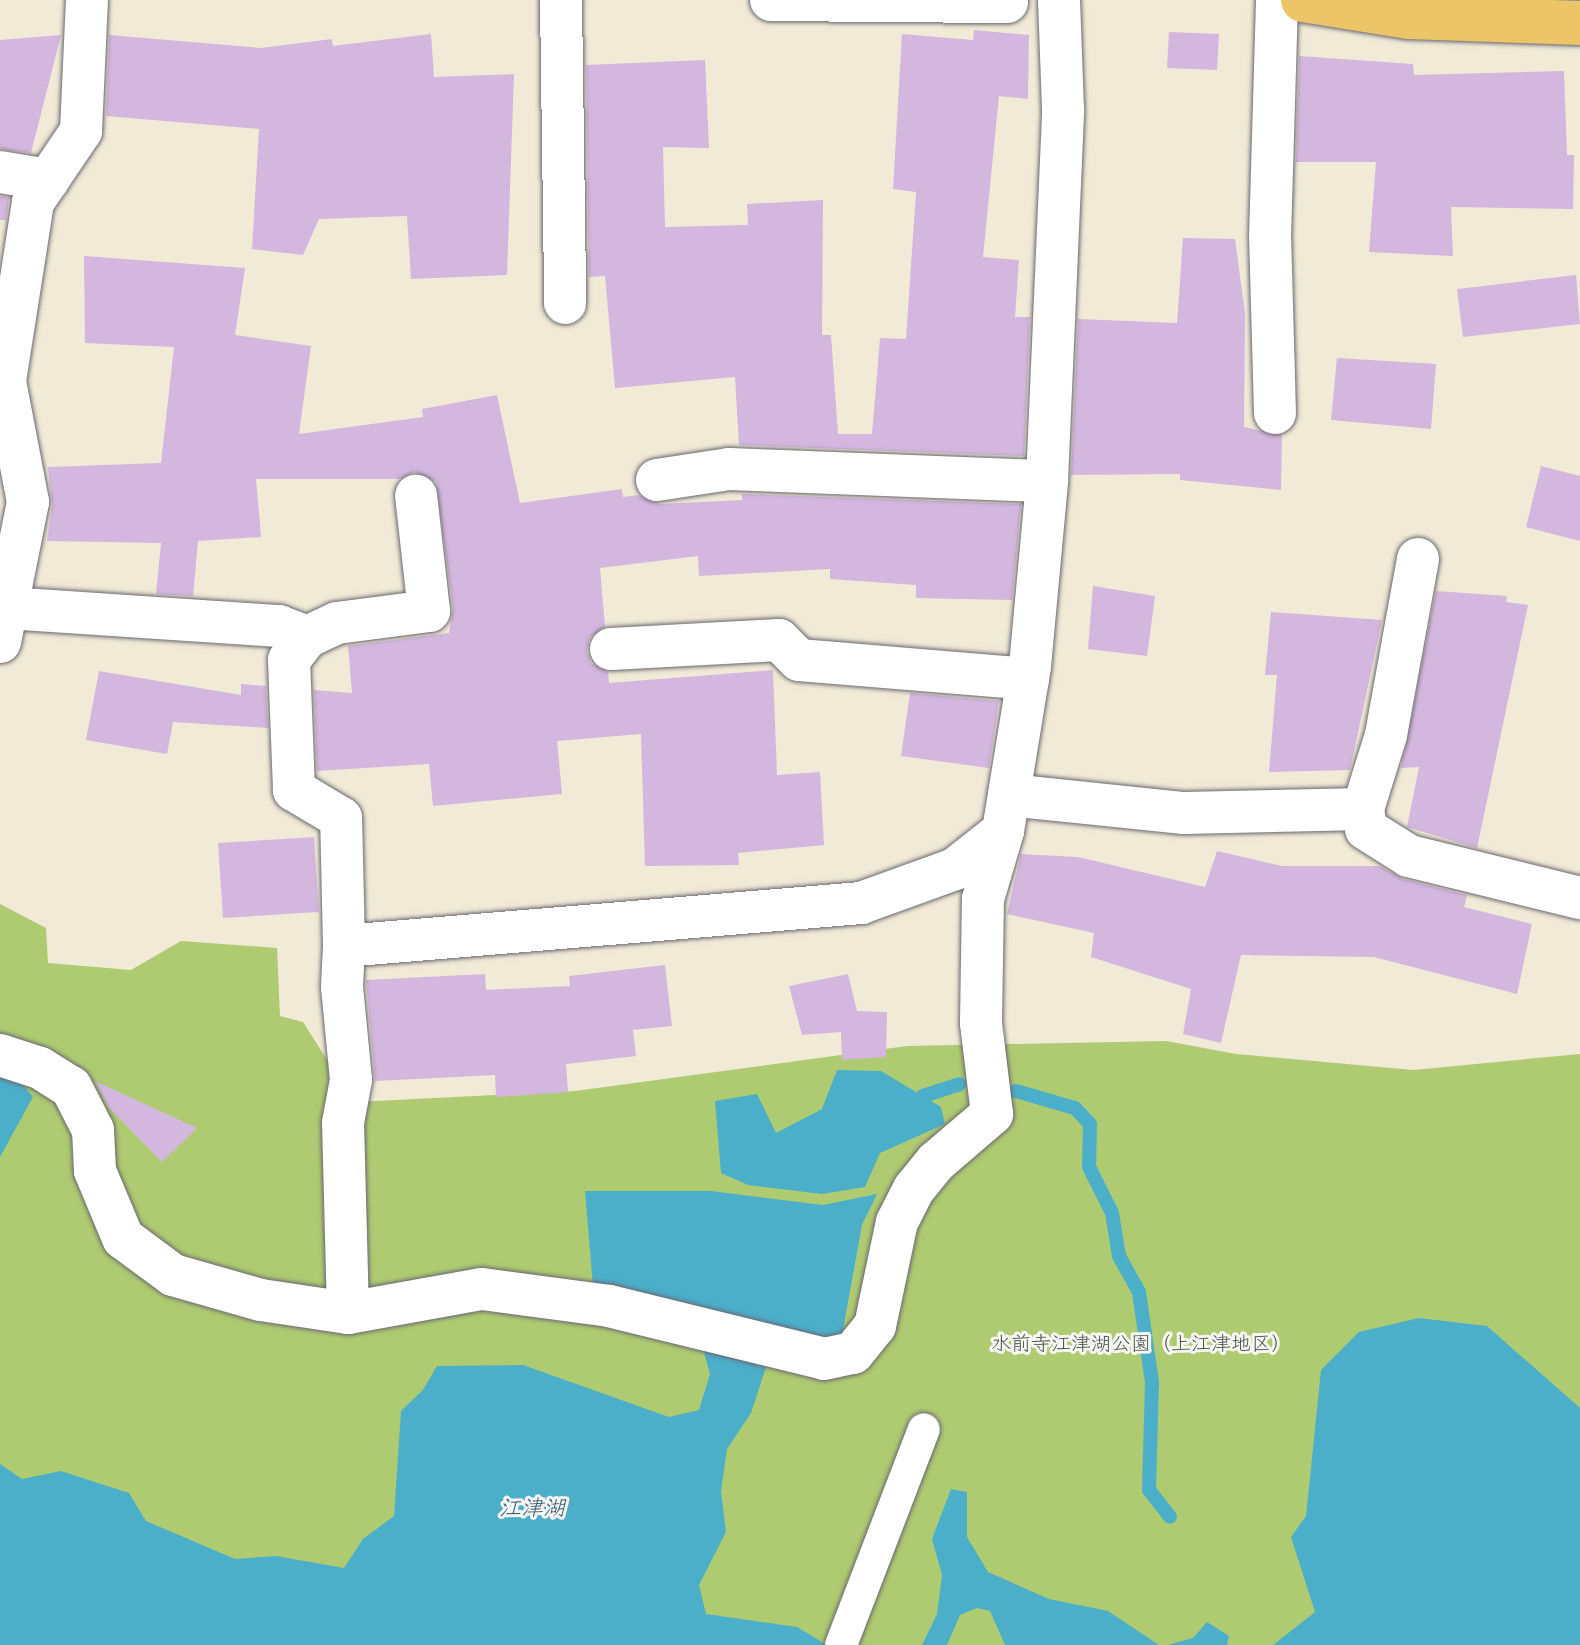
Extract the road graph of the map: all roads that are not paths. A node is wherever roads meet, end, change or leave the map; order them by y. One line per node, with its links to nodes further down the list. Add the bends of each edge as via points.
1 (87, 0): 10 (street, via 81,131)
2 (561, 0): 11 (street)
3 (771, 0): 7 (street)
4 (1059, 0): 14 (street, via 1063,109)
5 (1277, 0): 12 (street, via 1270,237)
6 (1303, 0): 8 (main road, via 1409,17)
7 (1007, 2)
8 (1580, 23)
9 (0, 172): 10 (street)
10 (48, 180): 16 (street, via 33,202 5,381 28,502)
11 (565, 303)
12 (1275, 413)
13 (657, 480): 14 (street, via 729,469)
14 (1047, 481): 21 (street)
15 (416, 496): 19 (street, via 429,611 337,623)
16 (11, 535): 18 (street)
17 (1418, 559): 22 (street, via 1386,735)
18 (3, 625): 19 (street, via 279,626)
19 (307, 637): 25 (street, via 289,660 294,790 341,818)
20 (611, 649): 21 (street, via 779,640 799,660)
21 (1028, 679): 23 (street)
22 (1363, 809): 23 (street); 24 (street, via 1366,829 1409,856)
23 (1006, 813): 25 (street, via 955,869 861,903); 27 (street, via 983,899 981,1023 992,1114 936,1162 914,1189 897,1222 875,1326 853,1353 824,1359 609,1306 482,1289)
24 (1580, 898)
25 (344, 946): 27 (street, via 342,987 351,1080 343,1123)
26 (0, 1055): 27 (street, via 40,1068 71,1087 93,1130 95,1171 123,1238 173,1275 261,1300)
27 (348, 1313)
28 (924, 1429): 29 (street)
29 (847, 1635)

